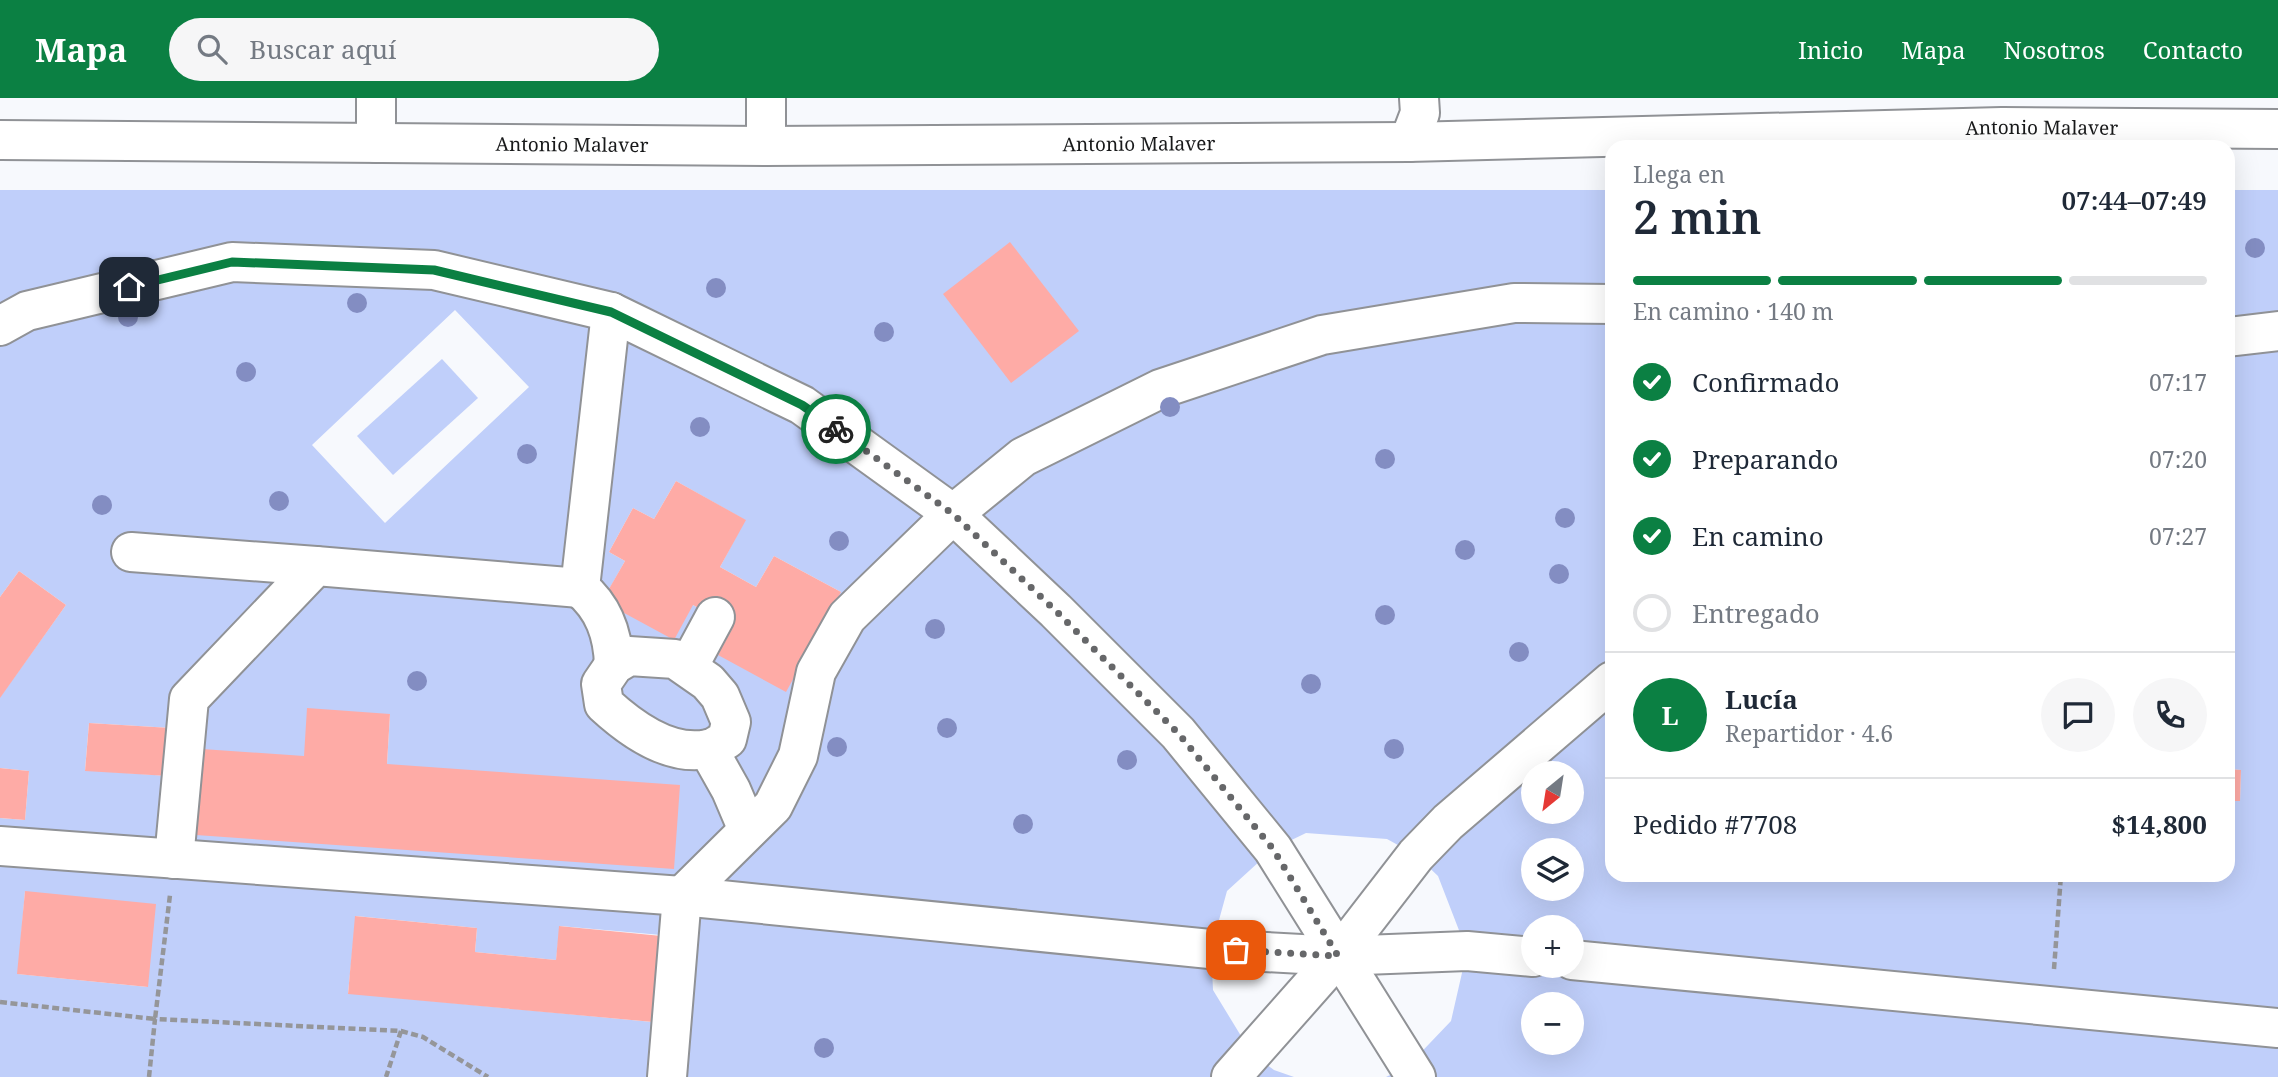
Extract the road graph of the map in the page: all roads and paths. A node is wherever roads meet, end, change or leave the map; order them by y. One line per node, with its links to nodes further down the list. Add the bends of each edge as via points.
1 (376, 98): 7 (street)
2 (766, 98): 8 (street)
3 (2002, 112): 4 (street, Antonio Malaver); 5 (street, Antonio Malaver)
4 (1423, 113): 8 (street, Antonio Malaver)
5 (2278, 129)
6 (0, 140): 7 (street, Antonio Malaver)
7 (376, 143): 8 (street, Antonio Malaver)
8 (766, 146)
9 (1605, 304): 14 (street, via 1514,303 1322,335 1160,389 1023,457)
10 (611, 312): 11 (street, via 434,270 232,262 27,311); 14 (street, via 802,405); 17 (street)
11 (0, 326)
12 (2278, 331): 13 (street)
13 (2235, 336)
14 (953, 514): 23 (street, via 847,617 816,672 798,757 772,806); 28 (street, via 1178,733 1273,849)
15 (131, 552): 16 (street)
16 (316, 566): 17 (street); 25 (street, via 189,699)
17 (580, 588): 19 (street, via 606,620)
18 (715, 617): 20 (street)
19 (614, 665): 20 (street, via 629,656 652,656 675,659); 22 (street, via 601,684 604,704 657,742)
20 (688, 667): 22 (street, via 720,696 731,722 727,739)
21 (1605, 687): 28 (street, via 1440,830)
22 (708, 749): 23 (street)
23 (748, 830): 27 (street)
24 (0, 846): 25 (street)
25 (174, 859): 27 (street); 33 (path)
26 (2061, 882): 32 (path)
27 (682, 896): 28 (street, via 1210,949); 39 (street)
28 (1338, 956): 29 (street, via 1467,951); 40 (street); 41 (street)
29 (1521, 956)
30 (1584, 961): 32 (street)
31 (0, 1002): 33 (path)
32 (2052, 1005): 34 (street)
33 (155, 1019): 35 (path); 36 (path)
34 (2278, 1028)
35 (401, 1031): 37 (path); 38 (path, via 423,1037)
36 (149, 1077)
37 (386, 1077)
38 (488, 1077)
39 (667, 1077)
40 (1231, 1077)
41 (1416, 1077)

